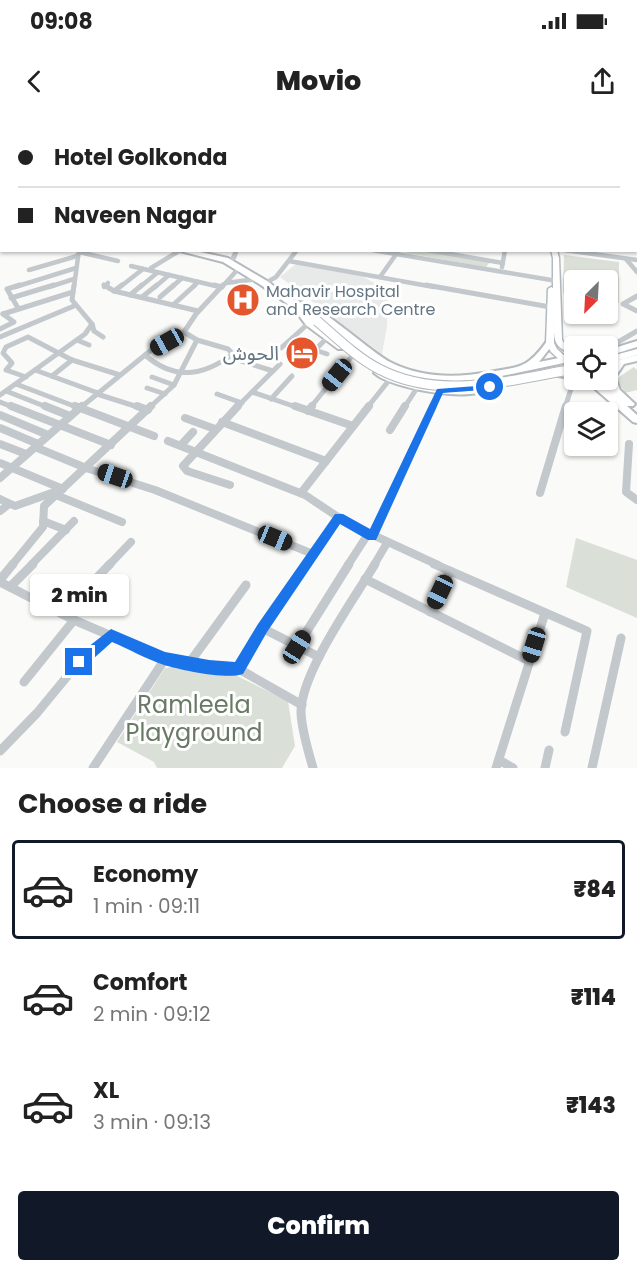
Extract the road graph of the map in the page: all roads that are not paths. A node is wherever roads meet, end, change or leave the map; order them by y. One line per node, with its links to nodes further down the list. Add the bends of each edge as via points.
1 (175, 252): 20 (street)
2 (189, 252): 21 (main road, via 216,257)
3 (204, 252): 12 (main road)
4 (236, 252): 12 (street)
5 (296, 252): 16 (street)
6 (440, 252): 17 (street)
7 (505, 252): 17 (street)
8 (78, 253): 15 (street); 19 (street); 23 (street)
9 (397, 253): 24 (street); 28 (street)
10 (554, 253): 32 (main road)
11 (605, 253): 13 (street)
12 (233, 259): 33 (main road)
13 (626, 259): 14 (street); 25 (street)
14 (637, 260)
15 (118, 261)
16 (290, 261): 28 (street); 33 (street)
17 (503, 262): 24 (street)
18 (131, 266): 22 (street)
19 (76, 268): 30 (street); 43 (street, via 7,289)
20 (151, 268)
21 (238, 268): 31 (main road); 36 (street)
22 (143, 269): 26 (street); 37 (street)
23 (29, 270)
24 (501, 272): 32 (street)
25 (637, 272)
26 (157, 273): 27 (street); 39 (street)
27 (169, 275): 29 (street); 41 (street)
28 (380, 277): 47 (street)
29 (182, 278): 34 (street); 42 (street)
30 (74, 279): 38 (street); 43 (street)
31 (257, 279): 36 (street); 45 (main road)
32 (554, 280): 47 (main road); 66 (main road, via 558,340)
33 (269, 281): 45 (main road)
34 (198, 282): 36 (street); 44 (street)
35 (108, 283): 37 (street, via 103,286)
36 (224, 285): 49 (street)
37 (114, 291): 39 (street)
38 (73, 292): 46 (street); 48 (street)
39 (130, 295): 41 (street)
40 (637, 296): 50 (street, via 623,304)
41 (142, 297): 44 (street)
42 (160, 297)
43 (11, 298): 48 (street)
44 (173, 305): 49 (street)
45 (299, 305): 51 (main road); 87 (main road, via 318,313 387,365 408,373 464,379)
46 (74, 306): 52 (street); 56 (street)
47 (550, 307): 61 (main road)
48 (18, 308): 53 (street, via 3,314 14,322)
49 (198, 311): 55 (street)
50 (637, 311)
51 (316, 322): 58 (main road); 65 (street); 88 (main road, bridge, via 362,358 417,383 461,386)
52 (92, 324): 57 (street); 59 (street)
53 (0, 329)
54 (637, 331): 62 (street)
55 (184, 332): 60 (street); 71 (street)
56 (0, 337)
57 (103, 337)
58 (328, 337): 67 (street); 74 (main road)
59 (76, 340): 64 (street); 69 (street)
60 (197, 340): 86 (street); 86 (street, via 233,354 200,373)
61 (550, 342): 72 (main road, via 554,350); 82 (main road, via 541,356)
62 (618, 342)
63 (637, 344): 68 (main road)
64 (89, 345)
65 (277, 348)
66 (564, 349)
67 (315, 350): 70 (street); 76 (street, via 303,347)
68 (618, 350)
69 (58, 353): 75 (street); 83 (street, via 31,338 23,338 6,347 4,351 12,363); 84 (street)
70 (327, 354)
71 (145, 355): 86 (street, via 156,364); 90 (street)
72 (564, 355)
73 (637, 355): 77 (main road); 80 (main road)
74 (352, 356): 95 (main road); 119 (street)
75 (72, 360): 90 (street); 91 (street)
76 (289, 360)
77 (618, 360)
78 (242, 361): 85 (street)
79 (564, 361): 82 (main road)
80 (620, 363): 111 (main road, via 609,376)
81 (280, 364): 85 (street)
82 (522, 369): 87 (main road); 96 (main road)
83 (3, 370): 94 (street)
84 (35, 370): 91 (street); 94 (street)
85 (273, 371): 106 (street)
86 (181, 372): 99 (street)
87 (504, 372): 98 (main road)
88 (564, 373)
89 (564, 374): 96 (main road)
90 (120, 375): 108 (street)
91 (52, 376): 108 (street)
92 (152, 376): 99 (street)
93 (292, 376): 112 (street)
94 (26, 377): 97 (street)
95 (390, 379): 101 (main road); 127 (street)
96 (528, 381): 98 (main road)
97 (16, 384): 107 (street); 116 (street)
98 (514, 384): 105 (main road)
99 (174, 385): 109 (street)
100 (147, 388): 109 (street)
101 (417, 388): 105 (main road); 131 (street)
102 (604, 390): 111 (main road)
103 (606, 390): 111 (main road)
104 (609, 390): 111 (main road)
105 (440, 391): 164 (street)
106 (252, 392): 112 (street); 115 (street)
107 (3, 393): 122 (street)
108 (98, 393): 116 (street); 117 (street)
109 (165, 394): 117 (street)
110 (217, 394): 115 (street)
111 (612, 394): 113 (main road); 124 (main road)
112 (271, 399): 119 (street)
113 (633, 401): 118 (main road)
114 (0, 402): 126 (street)
115 (242, 404): 125 (street)
116 (79, 409): 122 (street); 128 (street)
117 (148, 410): 128 (street)
118 (637, 410)
119 (308, 411): 127 (street)
120 (564, 414): 153 (street, via 563,430)
121 (0, 415): 133 (street)
122 (70, 416): 126 (street)
123 (185, 418): 130 (street)
124 (637, 420)
125 (222, 422): 130 (street); 143 (street)
126 (59, 426): 133 (street); 138 (street)
127 (352, 426): 143 (street)
128 (130, 427): 134 (street); 138 (street)
129 (0, 428): 140 (street)
130 (215, 429): 141 (street)
131 (390, 430)
132 (193, 432): 139 (street)
133 (48, 435): 140 (street)
134 (154, 436)
135 (168, 441): 139 (street)
136 (0, 444): 142 (street)
137 (629, 444): 144 (street)
138 (111, 445): 148 (street)
139 (181, 445): 141 (street)
140 (36, 446): 142 (street); 148 (street)
141 (196, 451): 150 (street, via 183,468); 152 (street)
142 (26, 454): 147 (street)
143 (326, 461): 152 (street)
144 (627, 461): 146 (street); 156 (street, via 626,492)
145 (0, 463): 147 (street)
146 (637, 464)
147 (11, 468): 149 (street); 151 (street)
148 (86, 468): 151 (street); 167 (street, via 155,490)
149 (0, 477)
150 (230, 485)
151 (63, 489): 154 (street); 157 (street, via 15,506)
152 (301, 493): 159 (street)
153 (540, 493)
154 (56, 495): 160 (street, via 44,506); 162 (street)
155 (0, 499): 157 (street)
156 (637, 500)
157 (9, 504): 158 (street)
158 (0, 511)
159 (339, 517): 164 (street); 167 (street)
160 (43, 521): 163 (street); 170 (street, via 43,527)
161 (74, 521): 163 (street)
162 (122, 522)
163 (66, 530): 172 (street)
164 (370, 535): 166 (street); 180 (street)
165 (130, 542): 175 (street)
166 (387, 543): 168 (street); 169 (street)
167 (313, 554): 177 (street)
168 (450, 571): 173 (street); 174 (street)
169 (365, 579): 173 (street); 181 (street)
170 (0, 581): 172 (street)
171 (246, 585): 183 (street)
172 (10, 587): 175 (street)
173 (430, 612): 184 (street)
174 (545, 613): 184 (street); 188 (street, via 587,631)
175 (62, 614): 176 (street)
176 (74, 620): 178 (street); 186 (street)
177 (262, 628): 180 (street); 185 (street)
178 (111, 635): 182 (street); 190 (street, via 79,662)
179 (621, 638): 196 (street)
180 (297, 647): 181 (street)
181 (319, 657): 187 (street, via 309,674)
182 (165, 658): 183 (street); 192 (street)
183 (190, 662): 185 (street)
184 (529, 662): 191 (street)
185 (239, 669): 187 (street)
186 (24, 682)
187 (302, 705): 193 (street, via 305,741)
188 (565, 732)
189 (549, 750): 195 (street)
190 (0, 751)
191 (497, 764): 194 (street)
192 (93, 768)
193 (313, 768)
194 (513, 768)
195 (545, 768)
196 (592, 768)

